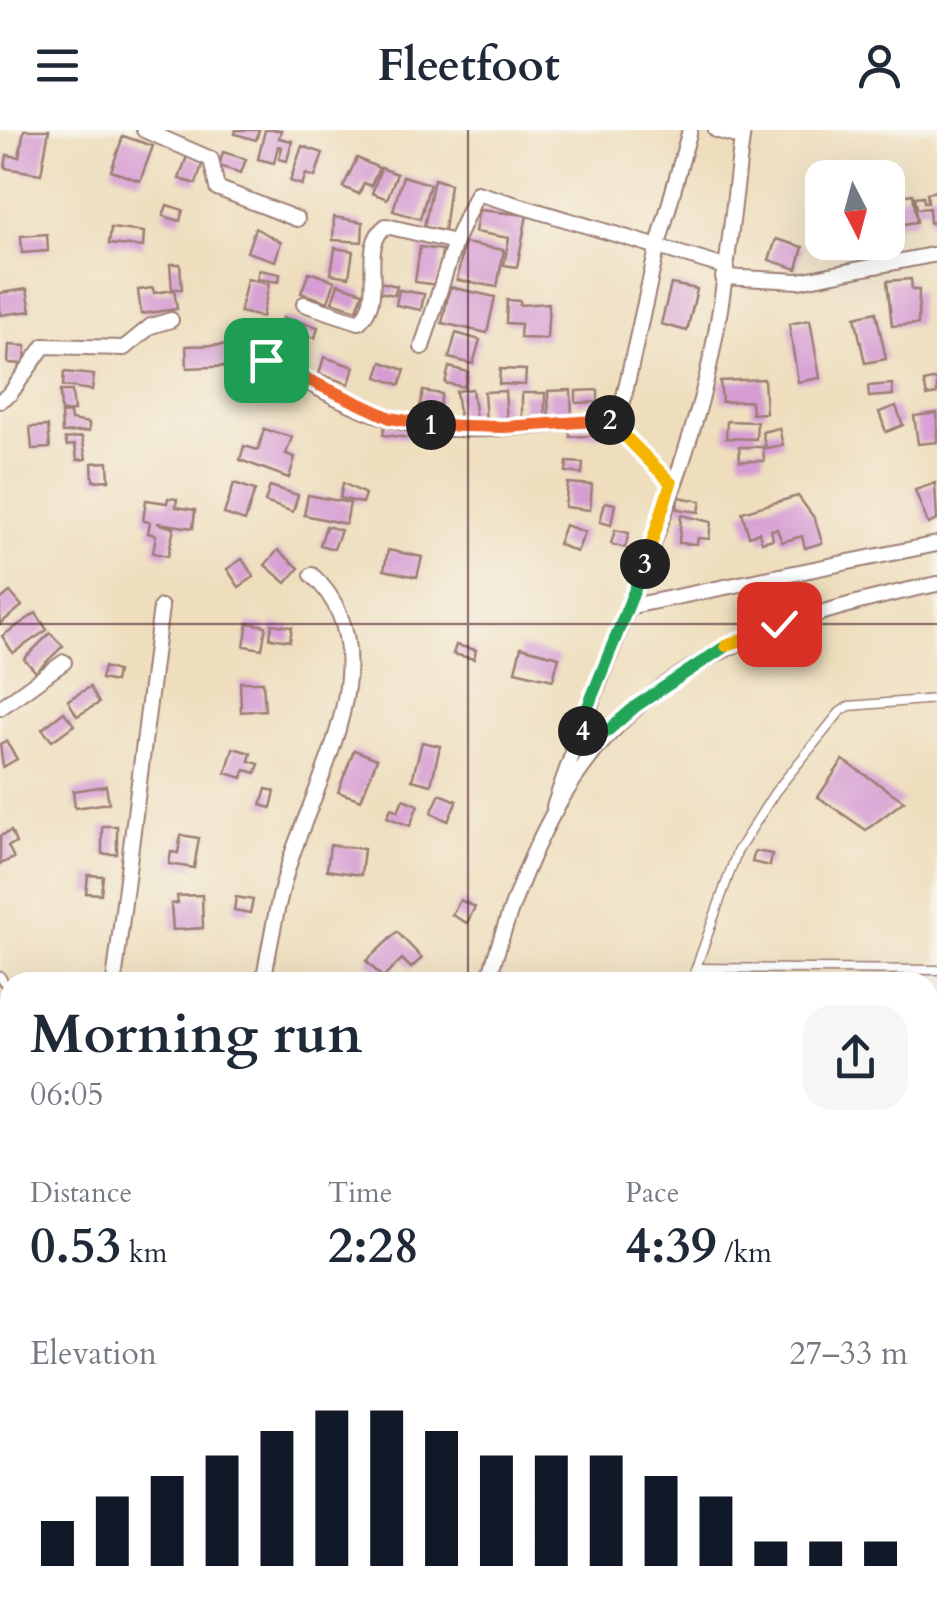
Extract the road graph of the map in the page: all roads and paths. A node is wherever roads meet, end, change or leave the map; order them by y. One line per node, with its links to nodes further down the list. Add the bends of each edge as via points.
1 (144, 130): 5 (street, via 210,159 218,188)
2 (690, 130): 7 (street)
3 (716, 130): 4 (street)
4 (743, 134): 9 (street)
5 (296, 219)
6 (455, 242): 7 (street, via 477,193); 10 (street, via 386,226 373,248 374,292 366,316 359,322); 12 (street)
7 (657, 249): 9 (street); 15 (street)
8 (937, 254): 9 (street, via 799,282)
9 (724, 272): 16 (street, via 699,406)
10 (304, 304)
11 (171, 320): 14 (street, via 151,326 124,348 44,346)
12 (422, 347)
13 (266, 360): 15 (street, via 408,424)
14 (0, 401)
15 (620, 420): 16 (street, via 624,435)
16 (671, 483): 21 (street)
17 (937, 544): 21 (street)
18 (312, 574): 31 (street, via 341,612 347,687 339,734 291,857)
19 (937, 584): 26 (street, via 836,606 724,647 636,706)
20 (161, 606): 30 (street)
21 (632, 606): 25 (street)
22 (64, 662): 24 (street)
23 (937, 699): 28 (lane, via 840,712 737,852)
24 (0, 708)
25 (581, 724): 26 (street, via 590,740); 27 (street)
26 (608, 733): 27 (street)
27 (554, 807): 32 (street)
28 (696, 968): 29 (lane); 33 (lane)
29 (937, 970)
30 (115, 972)
31 (265, 972)
32 (491, 972)
33 (695, 972)

